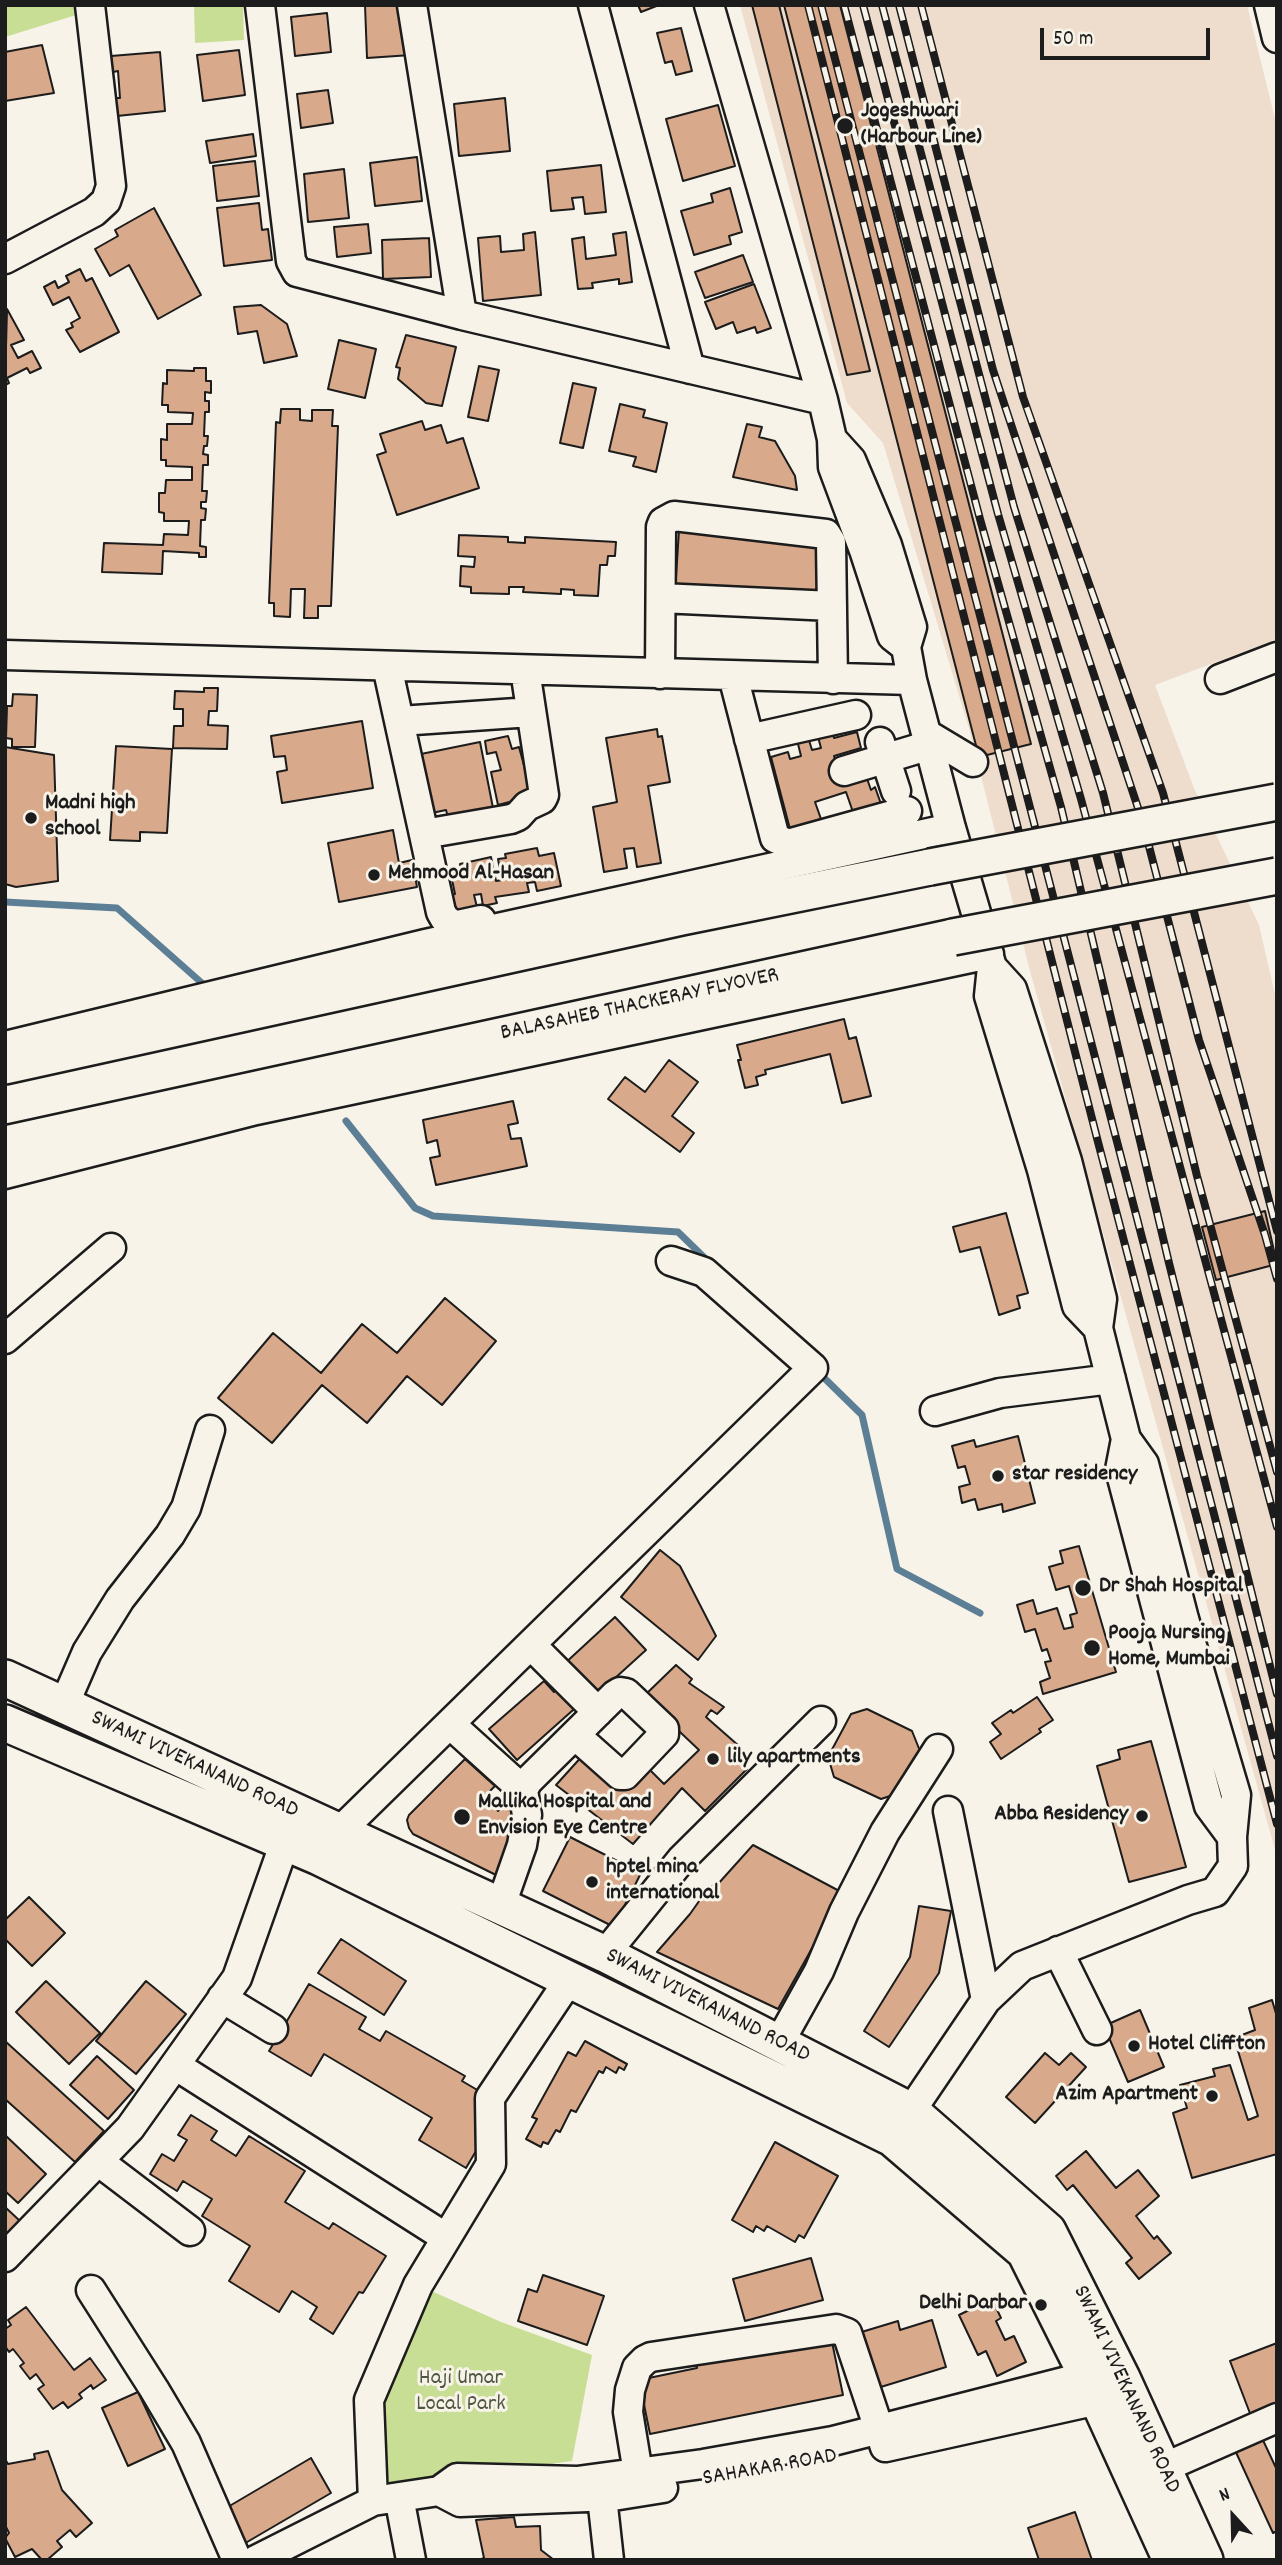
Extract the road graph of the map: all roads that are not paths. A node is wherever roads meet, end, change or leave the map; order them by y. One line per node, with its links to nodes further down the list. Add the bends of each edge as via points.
1 (90, 5): 8 (street, via 111,186 106,201)
2 (260, 5): 9 (street, via 290,261 297,272)
3 (412, 5): 9 (street)
4 (593, 5): 10 (street)
5 (709, 5): 11 (street)
6 (1269, 5): 7 (street)
7 (1277, 38)
8 (5, 259)
9 (462, 315): 10 (street)
10 (690, 369): 11 (street)
11 (822, 400): 22 (street, via 832,439 833,467 892,636 906,647)
12 (661, 598): 13 (street); 13 (street, via 661,527 674,516 826,534 831,542); 18 (street)
13 (831, 606): 20 (street)
14 (5, 655): 16 (street)
15 (1277, 657): 21 (street)
16 (387, 666): 17 (street); 25 (street)
17 (525, 670): 18 (street); 23 (street)
18 (660, 674): 19 (street)
19 (733, 676): 20 (street); 26 (street)
20 (833, 679): 22 (street)
21 (1220, 679)
22 (912, 680): 27 (street)
23 (531, 712): 25 (street); 34 (street, via 542,799 511,819)
24 (856, 715): 26 (street)
25 (400, 721): 34 (street)
26 (749, 739): 28 (street, via 772,833 788,844 901,801)
27 (929, 740): 28 (street); 29 (street); 33 (street)
28 (883, 751): 30 (street)
29 (973, 762)
30 (844, 771)
31 (1277, 788): 32 (street)
32 (1263, 798): 39 (main road, bridge, via 682,917)
33 (951, 828): 37 (street); 38 (street, via 425,944)
34 (424, 834): 36 (street, via 441,912 452,925)
35 (1277, 876): 41 (main road, BALASAHEB THACKERAY FLYOVER, bridge, via 953,937)
36 (565, 900)
37 (991, 961): 40 (street, via 1012,989); 40 (street, via 989,996); 42 (street, via 257,1110)
38 (5, 1046)
39 (5, 1066)
40 (1044, 1132): 46 (street, via 1075,1245 1077,1306 1098,1328)
41 (5, 1144)
42 (5, 1174)
43 (111, 1248): 45 (street)
44 (671, 1261): 49 (street, via 704,1272 813,1368)
45 (5, 1339)
46 (1111, 1378): 47 (street, via 1000,1393); 63 (street, via 1126,1439 1120,1469 1149,1533 1188,1678 1236,1795 1234,1866 1215,1892)
47 (935, 1411)
48 (211, 1430): 51 (street, via 186,1508 87,1652)
49 (531, 1645): 52 (street); 55 (street)
50 (5, 1678): 51 (main road, SWAMI VIVEKANAND ROAD)
51 (64, 1705): 60 (main road, SWAMI VIVEKANAND ROAD)
52 (598, 1712): 56 (street); 56 (street, via 615,1695 626,1693 661,1724 664,1734 625,1775)
53 (821, 1721): 64 (street, via 681,1860)
54 (5, 1723): 60 (main road, SWAMI VIVEKANAND ROAD)
55 (450, 1724): 58 (street); 61 (street)
56 (575, 1735): 58 (street)
57 (938, 1749): 70 (street, via 885,1832)
58 (523, 1790): 62 (street, via 524,1835)
59 (948, 1811): 67 (street)
60 (290, 1827): 61 (main road, SWAMI VIVEKANAND ROAD); 66 (street, via 237,1978)
61 (329, 1845): 62 (main road, SWAMI VIVEKANAND ROAD); 65 (main road, SWAMI VIVEKANAND ROAD)
62 (501, 1905): 64 (main road, SWAMI VIVEKANAND ROAD)
63 (1058, 1951): 67 (street, via 1022,1966); 69 (street)
64 (604, 1954): 70 (main road, SWAMI VIVEKANAND ROAD)
65 (569, 1980): 72 (main road, SWAMI VIVEKANAND ROAD); 75 (street, via 490,2098 491,2164)
66 (222, 1998): 68 (street); 71 (street)
67 (986, 2000): 72 (street)
68 (273, 2029)
69 (1097, 2030)
70 (779, 2043): 72 (main road, SWAMI VIVEKANAND ROAD)
71 (175, 2064): 73 (street, via 130,2128); 75 (street)
72 (902, 2124): 78 (main road, SWAMI VIVEKANAND ROAD, via 1025,2252); 81 (main road, SWAMI VIVEKANAND ROAD, via 1048,2231)
73 (98, 2161): 74 (street); 76 (street)
74 (190, 2231)
75 (445, 2237): 86 (street, via 418,2286 369,2400)
76 (5, 2257)
77 (91, 2290): 87 (street, via 186,2444)
78 (1093, 2388): 80 (street, SAHAKAR ROAD); 91 (main road, SWAMI VIVEKANAND ROAD)
79 (1277, 2418): 81 (street)
80 (882, 2438): 82 (street, SAHAKAR ROAD, via 824,2460); 83 (street, via 850,2340 847,2333 836,2329 651,2357 637,2368 630,2390 628,2412)
81 (1163, 2468): 92 (main road, SWAMI VIVEKANAND ROAD)
82 (705, 2472): 83 (street, SAHAKAR ROAD); 85 (street, SAHAKAR ROAD)
83 (638, 2473): 84 (street, SAHAKAR ROAD, via 577,2481 457,2479)
84 (439, 2491): 85 (street, SAHAKAR ROAD, via 460,2502); 86 (street, SAHAKAR ROAD)
85 (602, 2497): 90 (street)
86 (386, 2499): 88 (street, SAHAKAR ROAD); 89 (street)
87 (237, 2560)
88 (256, 2560)
89 (411, 2560)
90 (609, 2560)
91 (1171, 2560)
92 (1205, 2560)

